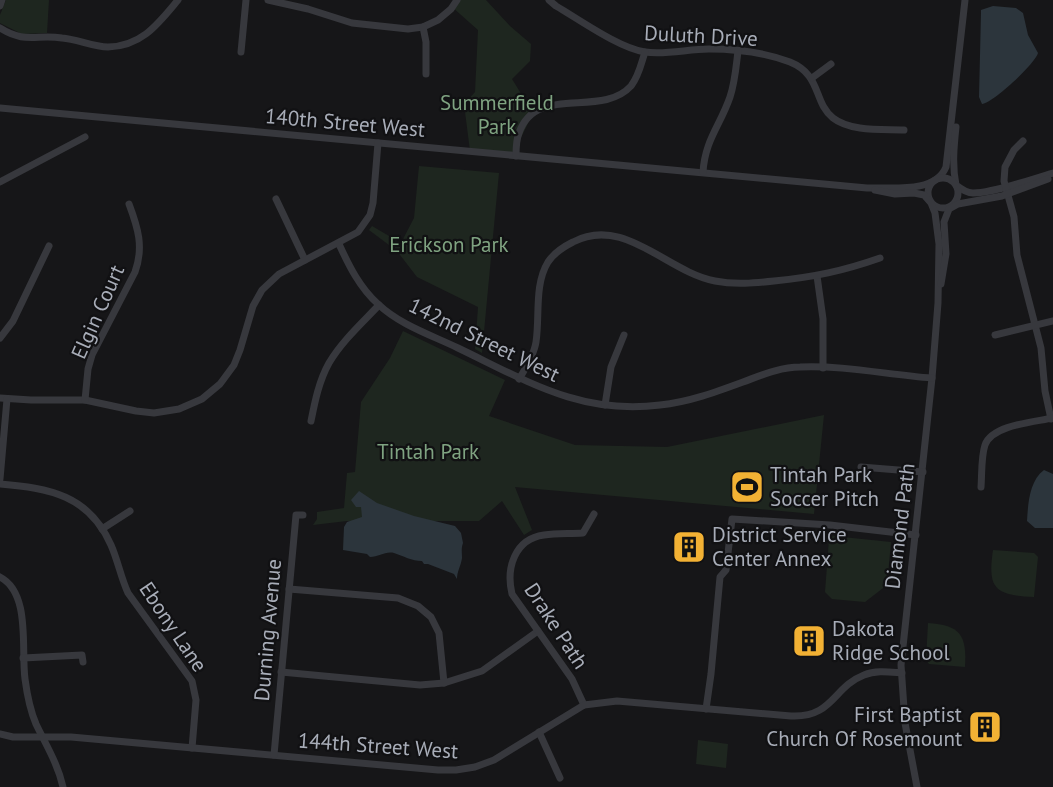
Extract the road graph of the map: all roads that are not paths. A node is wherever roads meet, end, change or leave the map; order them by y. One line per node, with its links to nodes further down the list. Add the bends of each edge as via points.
1 (2, 0): 8 (street)
2 (178, 0): 10 (street, via 154,30 132,43 107,47 62,38 22,38)
3 (246, 0): 11 (street)
4 (268, 0): 9 (street, via 352,23)
5 (458, 0): 9 (street, via 438,20)
6 (549, 0): 13 (street, Duluth Drive, via 624,45)
7 (965, 0): 14 (street, Diamond Path)
8 (0, 6)
9 (423, 27): 16 (street)
10 (0, 28)
11 (241, 51)
12 (738, 51): 13 (street, Duluth Drive); 17 (street, Duluth Drive, via 791,63); 24 (street, via 735,81 707,147)
13 (645, 52): 23 (street, via 632,85 613,99 549,105 530,116 519,133)
14 (960, 58): 26 (street, Diamond Path, via 947,160 944,172); 28 (street, Diamond Path, via 954,157)
15 (831, 64): 17 (street)
16 (426, 74)
17 (812, 78): 19 (street, via 833,118 848,125)
18 (0, 108): 22 (street, 140th Street West)
19 (904, 130)
20 (85, 136): 27 (street)
21 (1023, 141): 30 (street, via 1005,167)
22 (378, 143): 23 (street, 140th Street West); 35 (street, via 370,215 358,232)
23 (516, 156): 24 (street, 140th Street West)
24 (703, 172): 29 (street, 140th Street West)
25 (1053, 175): 30 (street)
26 (934, 181): 28 (street, via 946,178); 29 (street, 140th Street West); 32 (street, Diamond Path, via 928,190)
27 (0, 182)
28 (957, 185): 30 (street, via 971,193); 34 (street, Diamond Path, via 958,196)
29 (867, 188): 32 (street, 140th Street West, via 896,194 918,193)
30 (1006, 190): 34 (street); 43 (street, via 1014,217 1017,255)
31 (276, 199): 38 (street)
32 (931, 202): 34 (street, via 940,208); 40 (street, Diamond Path, via 939,244)
33 (129, 204): 51 (street, Elgin Court, via 140,236 140,259 92,355)
34 (952, 206): 40 (street, Diamond Path, via 944,222 946,254)
35 (339, 244): 38 (street); 41 (street, 142nd Street West, via 357,280)
36 (49, 246): 46 (street, via 13,321)
37 (880, 258): 39 (street)
38 (305, 260): 51 (street, via 279,274 262,290 234,365 202,399 179,409 154,413)
39 (817, 276): 47 (street, via 824,319); 49 (street, via 744,284 715,281 687,272 628,239 608,234 582,237 559,250 548,263 540,282 536,343)
40 (938, 303): 48 (street, Diamond Path)
41 (379, 305): 49 (street, 142nd Street West, via 404,322); 54 (street, via 329,363)
42 (1053, 321): 43 (street)
43 (1036, 324): 45 (street); 53 (street)
44 (624, 335): 52 (street, via 611,367)
45 (995, 335)
46 (0, 338)
47 (823, 368): 48 (street, 142nd Street West); 52 (street, 142nd Street West, via 784,369 705,396 662,405)
48 (932, 378): 56 (street, Diamond Path)
49 (519, 379): 52 (street, 142nd Street West, via 558,395)
50 (4, 398): 51 (street); 57 (street)
51 (85, 400)
52 (605, 405)
53 (1052, 419): 58 (street, via 991,435 985,446)
54 (311, 421)
55 (861, 467): 56 (street)
56 (923, 472): 63 (street, Diamond Path)
57 (0, 482): 62 (street, Ebony Lane, via 61,494 85,509)
58 (981, 487)
59 (130, 511): 62 (street)
60 (303, 514): 65 (street, Durning Avenue, via 296,515)
61 (594, 514): 66 (street, Drake Path, via 583,533 542,535 530,540 510,565 512,594)
62 (102, 529): 77 (street, Ebony Lane, via 128,594 192,681 196,700)
63 (916, 535): 70 (street, Diamond Path); 73 (street, via 732,519 726,570 720,577)
64 (0, 577): 67 (street, via 16,591 20,604)
65 (289, 589): 69 (street, Durning Avenue); 71 (street, via 398,598 418,606 431,617 439,633)
66 (538, 631): 71 (street, via 482,671); 72 (street, Drake Path, via 572,679)
67 (23, 658): 68 (street, via 82,656); 76 (street, via 28,700)
68 (83, 662)
69 (281, 672): 71 (street, via 420,685); 78 (street, Durning Avenue)
70 (902, 673): 73 (street, 144th Street West, via 879,672 860,677 824,709 805,716); 81 (street, Diamond Path, via 905,723)
71 (444, 683)
72 (584, 705): 73 (street, 144th Street West, via 617,701); 74 (street, 144th Street West)
73 (706, 709)
74 (539, 732): 78 (street, 144th Street West, via 494,760 456,770); 79 (street)
75 (0, 734): 76 (street, 144th Street West)
76 (44, 738): 77 (street, 144th Street West); 80 (street)
77 (192, 748): 78 (street, 144th Street West)
78 (274, 755)
79 (560, 778)
80 (63, 787)
81 (917, 787)

